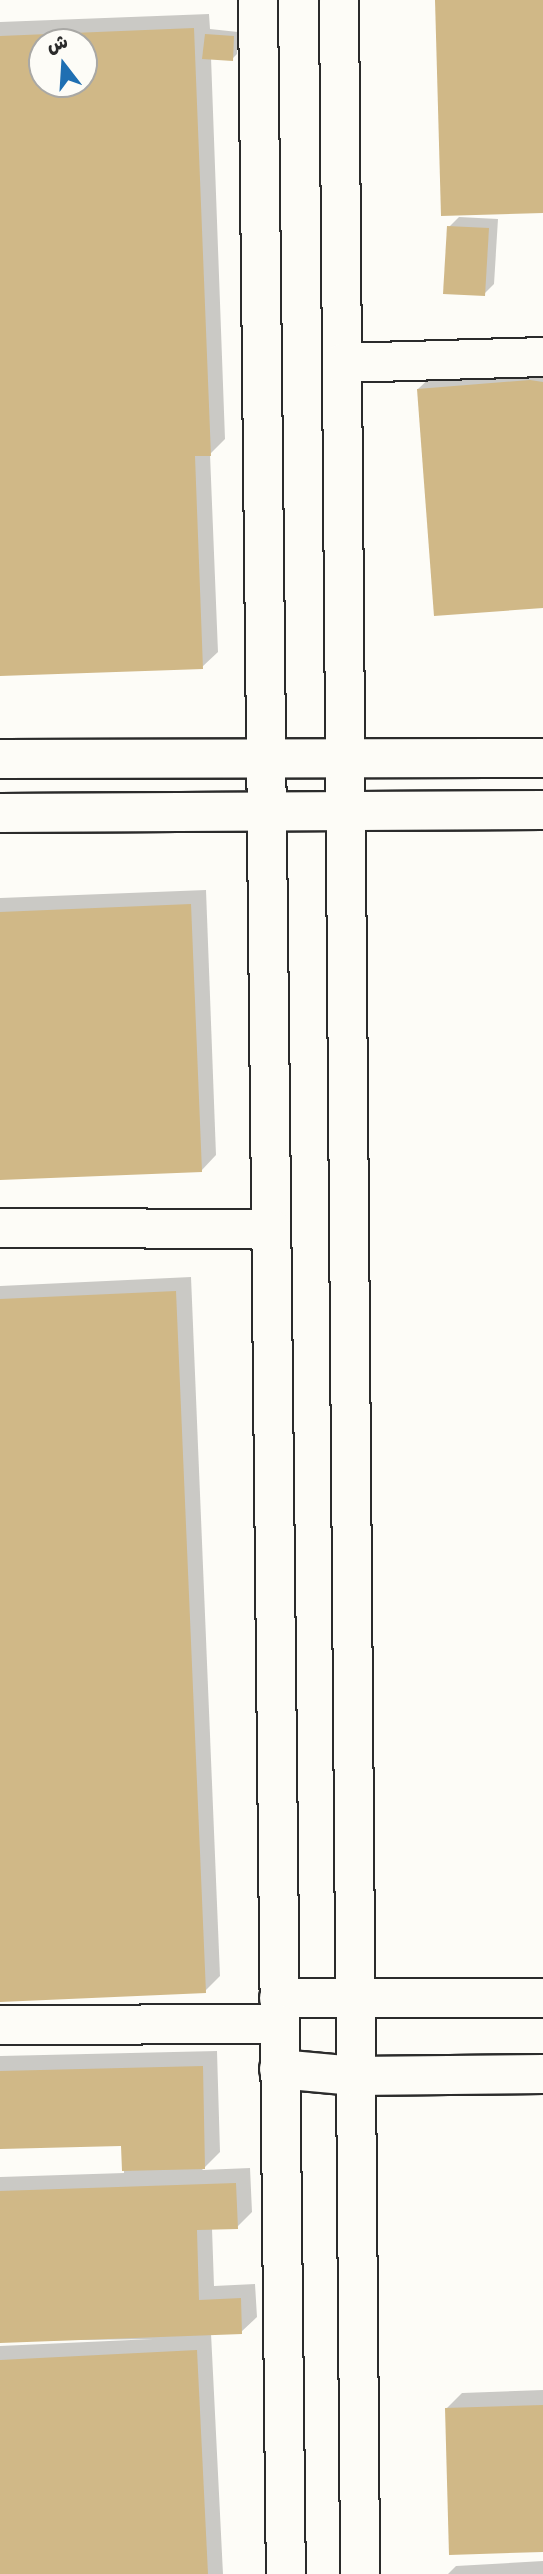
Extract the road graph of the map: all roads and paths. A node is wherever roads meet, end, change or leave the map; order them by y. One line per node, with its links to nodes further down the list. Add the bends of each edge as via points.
1 (258, 0): 8 (street)
2 (339, 0): 4 (street)
3 (543, 357): 4 (street)
4 (342, 363): 5 (street)
5 (345, 758): 6 (street); 8 (street); 9 (street)
6 (543, 758)
7 (0, 759): 8 (street)
8 (266, 760): 11 (street)
9 (345, 809): 10 (street); 11 (street); 15 (street)
10 (543, 810)
11 (267, 812): 12 (street); 14 (street)
12 (0, 813)
13 (0, 1228): 14 (street)
14 (271, 1229): 17 (street)
15 (355, 1997): 16 (street); 17 (street); 21 (street)
16 (543, 1998)
17 (279, 2011): 18 (street); 19 (street)
18 (0, 2025)
19 (279, 2069): 21 (street); 22 (street)
20 (543, 2074): 21 (street)
21 (355, 2076): 23 (street)
22 (286, 2574)
23 (360, 2574)

